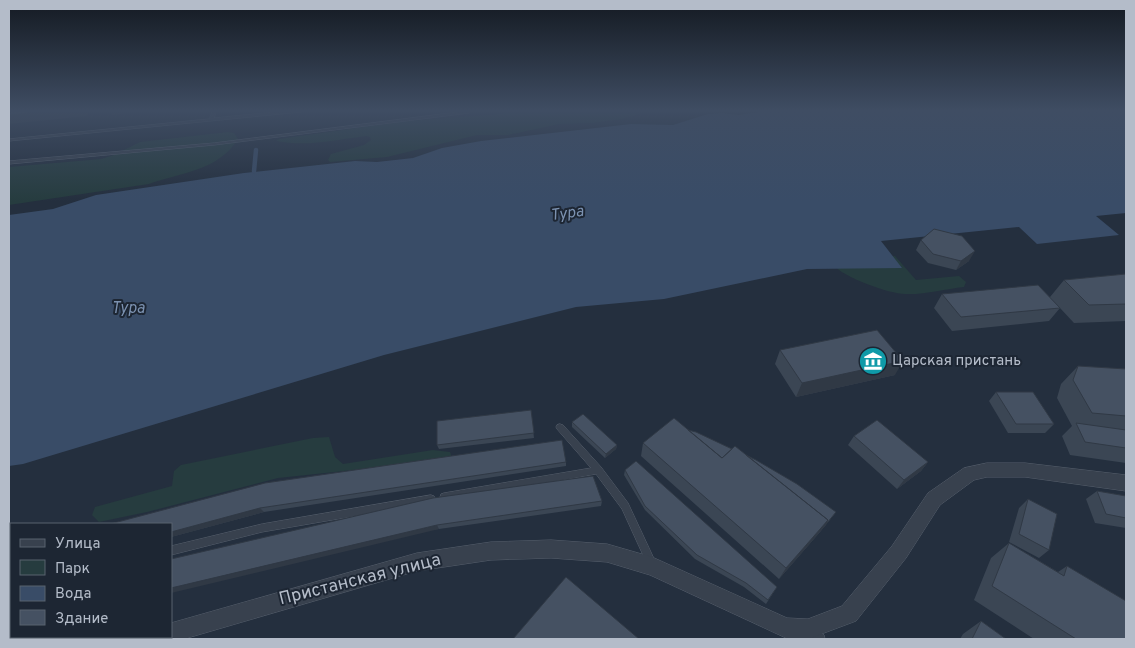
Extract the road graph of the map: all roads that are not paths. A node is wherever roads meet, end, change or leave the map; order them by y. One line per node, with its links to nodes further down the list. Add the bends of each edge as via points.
1 (244, 140): 2 (lane)
2 (9, 163)
3 (560, 427): 4 (lane)
4 (598, 470): 6 (lane, via 262,528); 7 (lane, via 625,506)
5 (1126, 483): 9 (street, via 1025,470 987,470 970,474 934,500 850,614)
6 (172, 551)
7 (652, 566): 8 (street, Пристанская улица, via 607,553 551,549 491,551 417,562); 9 (street, Пристанская улица, via 786,628)
8 (172, 633)
9 (814, 634)

